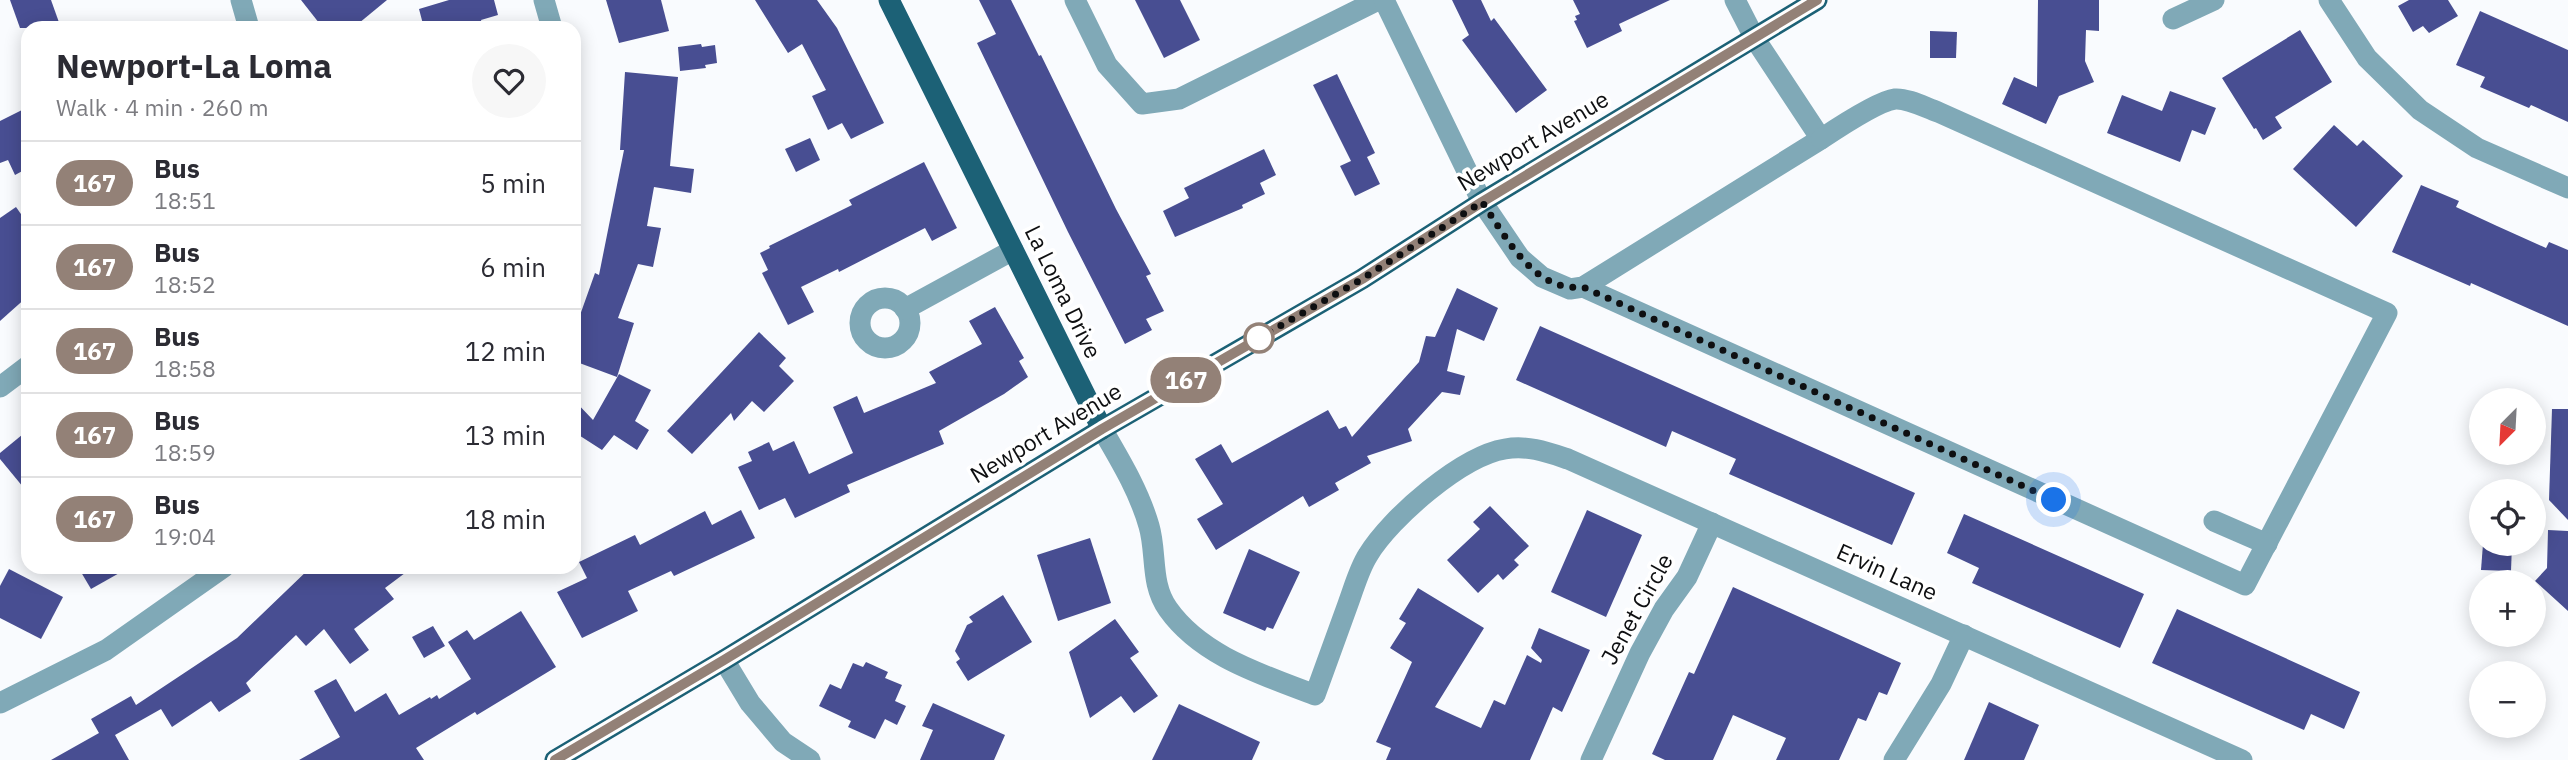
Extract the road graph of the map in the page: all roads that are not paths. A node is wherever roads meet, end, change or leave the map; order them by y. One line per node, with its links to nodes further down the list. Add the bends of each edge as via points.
1 (241, 0): 12 (street)
2 (544, 0): 13 (street)
3 (889, 0): 18 (main road, La Loma Drive)
4 (1075, 0): 5 (street, via 1107,65 1142,104 1179,99)
5 (1378, 0)
6 (1384, 0): 17 (street)
7 (1735, 0): 14 (street)
8 (1816, 0): 14 (main road, Newport Avenue)
9 (2214, 0): 11 (street)
10 (2329, 0): 16 (street, via 2367,58 2420,110 2477,148)
11 (2173, 19)
12 (247, 21)
13 (550, 21)
14 (1755, 39): 15 (street); 17 (main road, Newport Avenue)
15 (1821, 139): 19 (street); 26 (street, via 1895,99 1907,102 2387,313)
16 (2568, 188)
17 (1482, 202): 19 (street, via 1520,258 1542,276 1570,289); 23 (main road, Newport Avenue, via 1362,279)
18 (1013, 250): 20 (street); 23 (main road, La Loma Drive)
19 (1583, 287): 26 (street, via 2245,585)
20 (905, 309)
21 (21, 371): 22 (street)
22 (0, 387)
23 (1102, 429): 29 (main road, Newport Avenue); 30 (street, La Loma Drive, via 1131,478 1150,528 1154,575 1167,608 1197,639 1240,665)
24 (2214, 521): 26 (street)
25 (1712, 523): 28 (street, Ervin Lane); 30 (street, Ervin Lane, via 1534,448 1480,455 1411,506 1367,555); 35 (street, Jenet Circle, via 1687,577 1640,653)
26 (2267, 544)
27 (214, 574): 31 (street, via 106,650)
28 (1965, 635): 32 (street, Ervin Lane); 36 (street)
29 (724, 660): 33 (main road, Newport Avenue); 34 (street, via 750,703 783,742)
30 (1315, 695)
31 (0, 703)
32 (2215, 754): 37 (street, Ervin Lane)
33 (555, 760)
34 (810, 760)
35 (1591, 760)
36 (1894, 760)
37 (2242, 760)

